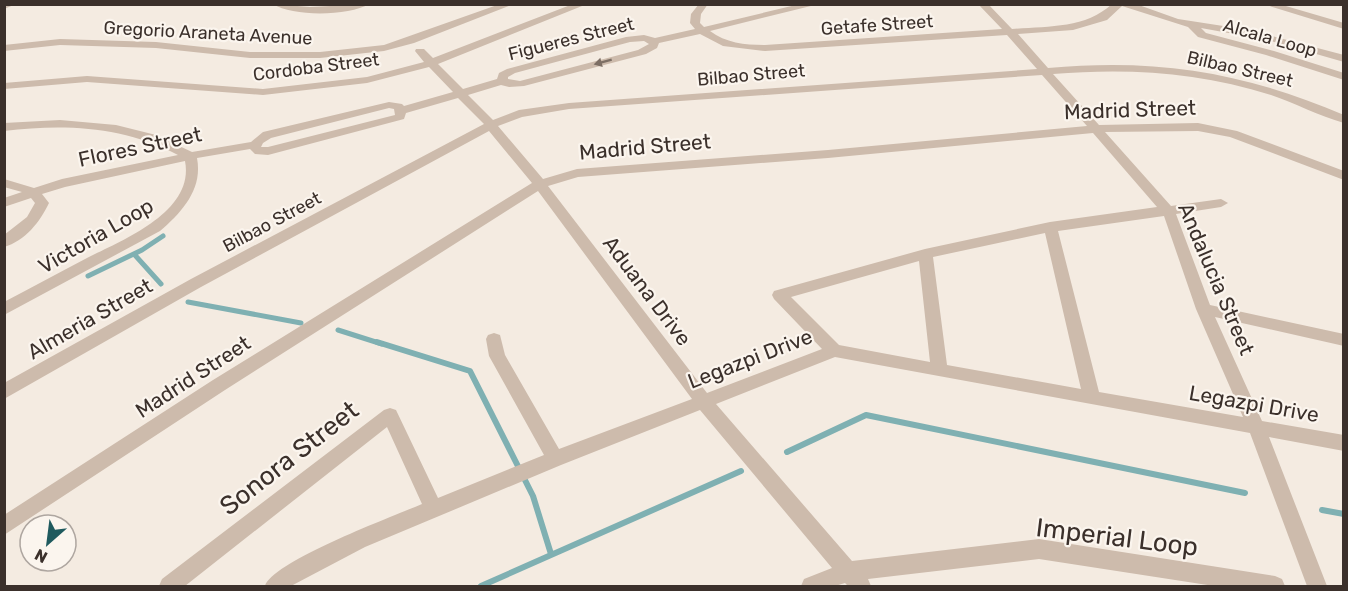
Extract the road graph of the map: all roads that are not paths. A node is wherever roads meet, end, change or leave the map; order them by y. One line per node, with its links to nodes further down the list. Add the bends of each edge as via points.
1 (12, 4): 12 (street)
2 (277, 4): 3 (street, via 292,10 318,11)
3 (365, 4)
4 (510, 4): 17 (street, Gregorio Araneta Avenue, via 384,48 320,55 250,55 156,45 60,42)
5 (583, 4): 20 (street, Cordoba Street)
6 (704, 4): 15 (street, via 696,14 695,23)
7 (815, 4): 15 (street, Figueres Street)
8 (982, 4): 16 (street, Andalucia Street)
9 (1119, 4): 16 (street, Getafe Street, via 1103,18 1086,25)
10 (1125, 4): 13 (street, Alcala Loop)
11 (1267, 4): 14 (street)
12 (4, 6)
13 (1191, 24): 19 (street, Alcala Loop, via 1272,38); 22 (street, Alcala Loop, via 1202,35)
14 (1344, 26)
15 (701, 31): 16 (street, Getafe Street, via 718,41 748,48); 24 (street, Figueres Street, via 655,41 642,52 520,84 502,81)
16 (1011, 33): 21 (street, Andalucia Street)
17 (4, 48)
18 (420, 51): 20 (street, Aduana Drive)
19 (1344, 59)
20 (431, 63): 23 (street, Cordoba Street, via 367,80 263,92 87,79); 24 (street, Aduana Drive)
21 (1045, 73): 25 (street, Bilbao Street, via 1150,68 1206,76 1299,101); 26 (street, Bilbao Street, via 569,106 519,114); 28 (street, Andalucia Street)
22 (1344, 77)
23 (4, 86)
24 (459, 92): 26 (street, Aduana Drive); 29 (street, Flores Street, via 401,111 398,106 389,105 267,135 254,145)
25 (1344, 120)
26 (491, 125): 32 (street, Aduana Drive); 40 (street, Bilbao Street)
27 (4, 127): 29 (street, via 39,123 122,129 153,138)
28 (1097, 129): 30 (street, Madrid Street, via 1198,127 1233,134); 32 (street, Madrid Street, via 577,173); 36 (street, Andalucia Street)
29 (190, 156): 33 (street, Flores Street, via 63,183); 41 (street, Victoria Loop, via 194,168 191,183 172,214 155,228)
30 (1344, 176)
31 (4, 183): 33 (street)
32 (540, 184): 49 (street, Aduana Drive); 54 (street, Madrid Street, via 219,384)
33 (35, 193): 34 (street, Flores Street); 38 (street, via 42,202 38,214)
34 (4, 203)
35 (1221, 203): 36 (street)
36 (1169, 212): 37 (street); 42 (street, Andalucia Street)
37 (1050, 227): 39 (street); 48 (street)
38 (4, 242)
39 (925, 254): 45 (street, via 780,295); 46 (street)
40 (196, 283): 47 (street, Almeria Street)
41 (4, 309)
42 (1204, 309): 44 (street); 50 (street, Andalucia Street)
43 (494, 339): 52 (street, via 497,356)
44 (1344, 340)
45 (834, 351): 46 (street, Legazpi Drive); 49 (street, Legazpi Drive)
46 (939, 369): 48 (street, Legazpi Drive)
47 (4, 392)
48 (1092, 399): 50 (street, Legazpi Drive)
49 (703, 401): 52 (street, Legazpi Drive); 55 (street, Aduana Drive)
50 (1256, 427): 51 (street, Legazpi Drive); 60 (street, Andalucia Street)
51 (1344, 443)
52 (555, 459): 53 (street, Legazpi Drive)
53 (434, 509): 56 (street, Sonora Street, via 390,415); 57 (street, Legazpi Drive, via 358,540)
54 (4, 526)
55 (855, 579): 58 (street, Imperial Loop); 59 (street, Imperial Loop, via 1039,549)
56 (169, 586)
57 (275, 586)
58 (811, 586)
59 (1275, 586)
60 (1317, 586)

